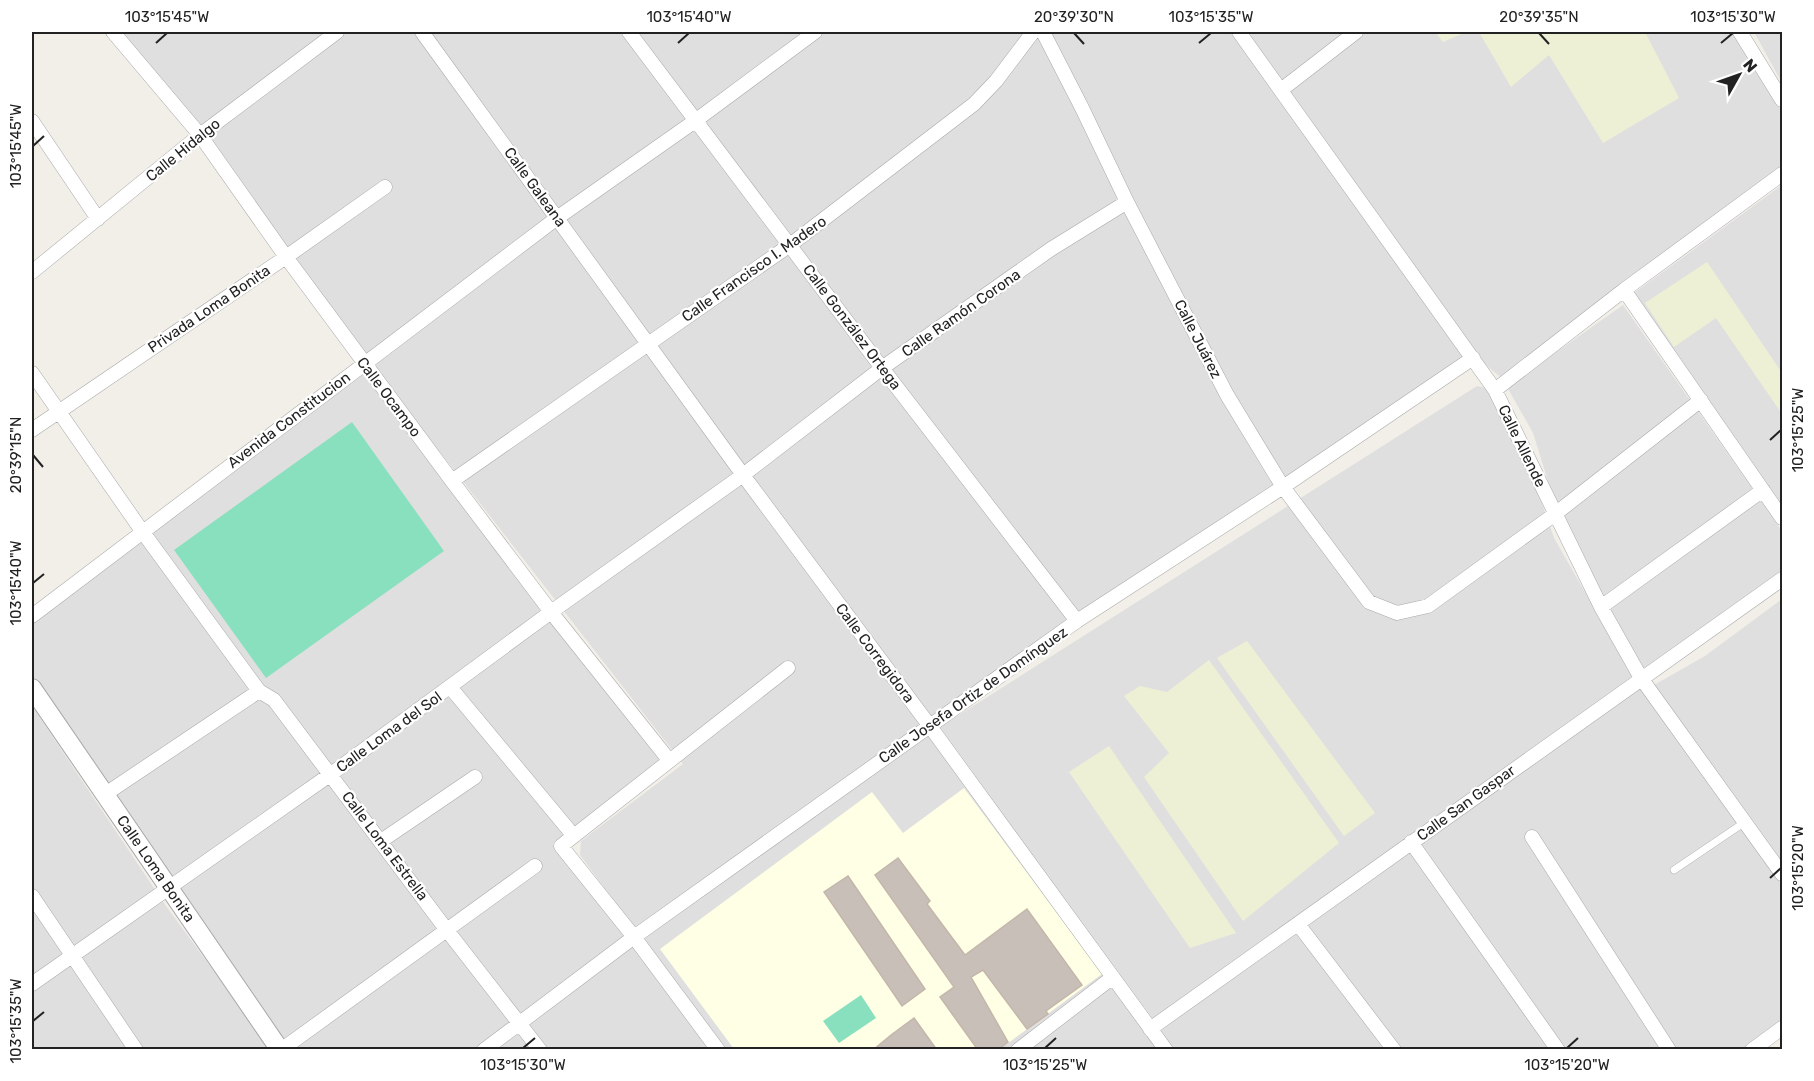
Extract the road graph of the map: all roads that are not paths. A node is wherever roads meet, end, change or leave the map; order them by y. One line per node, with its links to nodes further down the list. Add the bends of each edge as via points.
1 (114, 32): 17 (street, Calle Ocampo)
2 (337, 32): 17 (street, Calle Hidalgo)
3 (422, 32): 21 (street, Calle Galeana)
4 (629, 32): 16 (street, Calle González Ortega)
5 (790, 32): 12 (street)
6 (815, 32): 12 (street, Avenida Constitucion)
7 (1033, 32): 23 (street, Calle Francisco I. Madero, via 974,104)
8 (1043, 32): 20 (street, Calle Juárez)
9 (1239, 32): 13 (street, Calle Allende)
10 (1356, 32): 13 (street)
11 (1740, 32): 14 (street)
12 (800, 43): 16 (street, Avenida Constitucion)
13 (1281, 90): 28 (street, Calle Allende)
14 (1782, 100)
15 (32, 121): 22 (street)
16 (694, 121): 21 (street, Avenida Constitucion); 23 (street, Calle González Ortega)
17 (200, 135): 22 (street, Calle Hidalgo); 24 (street, Calle Ocampo)
18 (1782, 174): 26 (street)
19 (385, 187): 24 (street, Privada Loma Bonita)
20 (1127, 202): 30 (street, Calle Ramón Corona, via 1051,249); 38 (street, Calle Juárez, via 1227,395)
21 (557, 218): 27 (street, Calle Galeana); 29 (street, Avenida Constitucion)
22 (98, 219): 25 (street, Calle Hidalgo)
23 (790, 245): 27 (street, Calle Francisco I. Madero); 30 (street, Calle González Ortega)
24 (286, 256): 29 (street, Calle Ocampo); 34 (street, Privada Loma Bonita)
25 (32, 272)
26 (1624, 290): 32 (street); 33 (street)
27 (648, 343): 36 (street, Calle Corregidora); 37 (street, Calle Francisco I. Madero)
28 (1473, 358): 32 (street, Calle Allende); 38 (street, Calle Josefa Ortiz de Domínguez)
29 (364, 363): 37 (street, Calle Ocampo); 42 (street, Avenida Constitucion)
30 (882, 368): 36 (street, Calle Ramón Corona); 47 (street, Calle González Ortega)
31 (32, 373): 34 (street, Calle Loma Estrella)
32 (1495, 390): 40 (street, Calle Allende)
33 (1701, 400): 39 (street); 40 (street)
34 (59, 412): 35 (street, Privada Loma Bonita); 42 (street, Calle Loma Estrella)
35 (32, 430)
36 (743, 475): 45 (street, Calle Loma del Sol); 53 (street, Calle Corregidora)
37 (452, 481): 45 (street, Calle Ocampo)
38 (1283, 487): 40 (street, Calle Juárez, via 1369,602 1397,613 1428,606); 47 (street, Calle Josefa Ortiz de Domínguez)
39 (1763, 490): 41 (street); 44 (street)
40 (1555, 514): 44 (street, Calle Allende)
41 (1782, 518)
42 (142, 531): 46 (street, Avenida Constitucion); 52 (street, Calle Loma Estrella)
43 (1782, 579): 49 (street, Calle San Gaspar)
44 (1601, 607): 49 (street, Calle Allende)
45 (551, 612): 50 (street, Calle Loma del Sol); 54 (street, Calle Ocampo)
46 (32, 616)
47 (1077, 621): 53 (street, Calle Josefa Ortiz de Domínguez)
48 (788, 668): 54 (street)
49 (1641, 678): 58 (street, Calle Allende); 62 (street, Calle San Gaspar)
50 (450, 687): 55 (street, Calle Loma del Sol); 59 (street)
51 (32, 688): 57 (street, Calle Loma Bonita)
52 (259, 691): 55 (street, Calle Loma Estrella, via 274,700); 57 (street)
53 (929, 725): 70 (street, Calle Josefa Ortiz de Domínguez); 72 (street, Calle Corregidora)
54 (669, 760): 59 (street)
55 (331, 774): 61 (street, Calle Loma Estrella); 66 (street, Calle Loma del Sol)
56 (475, 777): 61 (street)
57 (104, 795): 66 (street, Calle Loma Bonita)
58 (1745, 822): 64 (lane); 65 (street, Calle Allende)
59 (573, 835): 70 (street, via 561,846)
60 (1532, 837): 86 (street)
61 (381, 841): 69 (street, Calle Loma Estrella)
62 (1411, 842): 68 (street, Calle San Gaspar); 85 (street)
63 (535, 866): 69 (street)
64 (1674, 870)
65 (1782, 874)
66 (171, 888): 71 (street, Calle Loma del Sol); 78 (street, Calle Loma Bonita)
67 (32, 897): 71 (street)
68 (1298, 924): 76 (street, Calle San Gaspar); 84 (street)
69 (446, 929): 74 (street, Calle Loma Estrella); 78 (street)
70 (634, 938): 74 (street, Calle Josefa Ortiz de Domínguez); 81 (street)
71 (73, 956): 73 (street, Calle Loma del Sol); 77 (street)
72 (1113, 978): 76 (street, Calle Corregidora); 82 (street)
73 (32, 984)
74 (521, 1024): 79 (street, Calle Josefa Ortiz de Domínguez); 80 (street, Calle Loma Estrella)
75 (1782, 1028): 87 (street)
76 (1150, 1029): 83 (street, Calle Corregidora)
77 (136, 1050)
78 (281, 1050)
79 (484, 1050)
80 (540, 1050)
81 (718, 1050)
82 (1018, 1050)
83 (1166, 1050)
84 (1394, 1050)
85 (1558, 1050)
86 (1669, 1050)
87 (1752, 1050)

